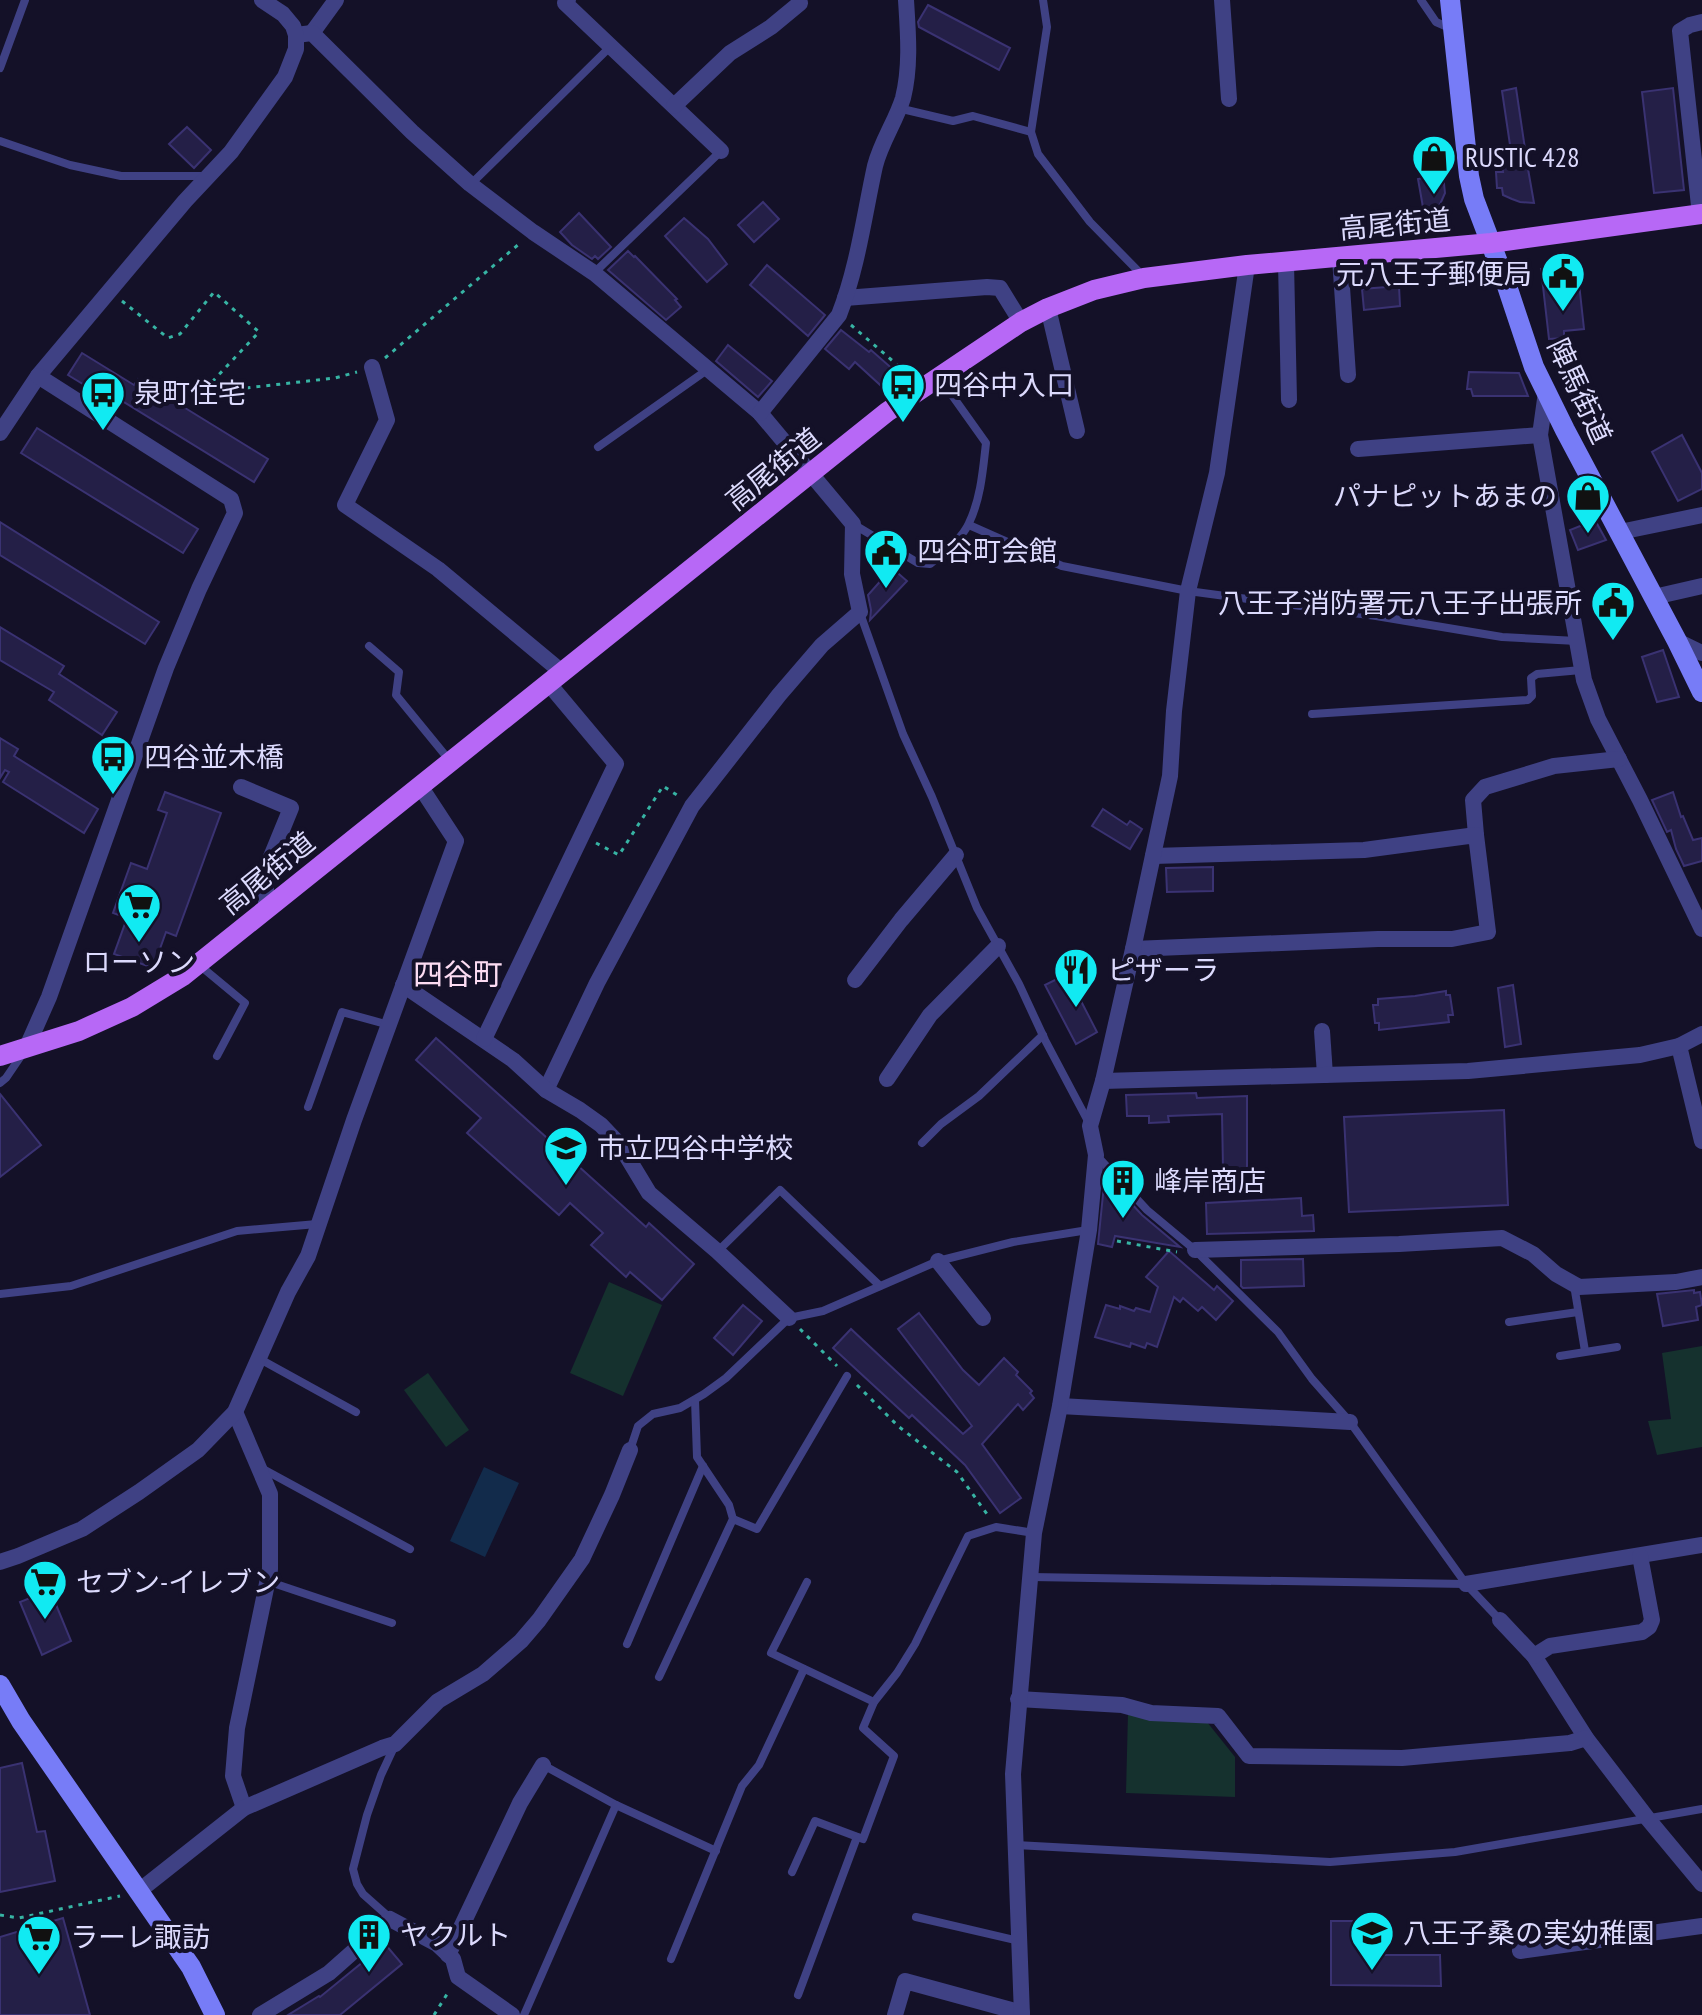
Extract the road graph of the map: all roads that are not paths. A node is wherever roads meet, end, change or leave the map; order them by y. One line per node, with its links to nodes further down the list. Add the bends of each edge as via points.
1 (25, 0): 15 (lane)
2 (262, 0): 13 (street)
3 (336, 0): 13 (street)
4 (568, 0): 14 (street, via 565,3)
5 (906, 0): 18 (street, via 909,50)
6 (1043, 0): 19 (lane, via 1047,27)
7 (1222, 0): 16 (street)
8 (1421, 0): 12 (lane, via 1436,22)
9 (1450, 0): 12 (main road, 陣馬街道)
10 (800, 3): 17 (street, via 730,53)
11 (1702, 22): 24 (street, via 1680,31)
12 (1452, 29): 25 (main road, 陣馬街道, via 1469,176)
13 (304, 34): 22 (street, via 285,77); 23 (street)
14 (611, 46): 17 (street); 23 (lane)
15 (0, 68)
16 (1229, 99)
17 (674, 106): 21 (street)
18 (898, 108): 19 (lane, via 953,121 973,116); 31 (street, via 876,163)
19 (1031, 132): 30 (lane, via 1038,154 1081,211)
20 (0, 141): 22 (lane, via 121,176)
21 (721, 151): 29 (lane)
22 (208, 176): 37 (street)
23 (470, 184): 29 (street)
24 (1701, 214): 25 (main road, 高尾街道)
25 (1491, 243): 26 (main road, 高尾街道); 39 (main road, 陣馬街道)
26 (1340, 258): 27 (main road, 高尾街道); 36 (street)
27 (1286, 263): 28 (main road, 高尾街道); 40 (street)
28 (1247, 265): 30 (main road, 高尾街道); 53 (street, via 1217,473)
29 (594, 273): 35 (street)
30 (1144, 278): 32 (main road, 高尾街道)
31 (842, 306): 33 (street, via 1000,288); 41 (street)
32 (1048, 308): 33 (main road, 高尾街道); 42 (street)
33 (1021, 322): 38 (main road, 高尾街道)
34 (372, 367): 61 (street, via 387,420 345,505 438,569)
35 (707, 370): 41 (street); 45 (lane)
36 (1348, 375)
37 (38, 376): 43 (street); 84 (street, via 231,499 235,513 166,668)
38 (931, 382): 47 (main road, 高尾街道); 50 (lane, via 986,443)
39 (1546, 392): 44 (street); 51 (main road, 陣馬街道)
40 (1289, 400)
41 (760, 413): 47 (street)
42 (1077, 431)
43 (0, 433)
44 (1540, 435): 46 (street); 57 (street)
45 (598, 447)
46 (1358, 449)
47 (811, 475): 49 (street); 61 (main road, 高尾街道)
48 (1702, 515): 51 (street)
49 (853, 524): 50 (lane, via 918,563 930,564); 55 (street, via 852,574)
50 (969, 525): 53 (lane, via 1062,566)
51 (1620, 532): 54 (main road, 陣馬街道)
52 (1702, 586): 54 (street)
53 (1188, 591): 57 (lane, via 1502,637); 70 (street, via 1170,776)
54 (1654, 597): 56 (main road, 陣馬街道)
55 (860, 612): 69 (lane, via 903,734); 91 (street, via 813,655 692,806)
56 (1677, 641): 59 (street); 62 (main road, 陣馬街道)
57 (1577, 642): 60 (street)
58 (369, 646): 65 (lane, via 399,672 396,695)
59 (1702, 653)
60 (1581, 670): 63 (lane, via 1537,674 1531,678 1528,700); 64 (street)
61 (556, 678): 65 (main road, 高尾街道); 82 (street, via 616,764)
62 (1702, 692)
63 (1312, 714)
64 (1619, 759): 68 (street, via 1554,766 1485,787 1473,800); 72 (street)
65 (450, 762): 66 (main road, 高尾街道)
66 (420, 786): 71 (main road, 高尾街道); 77 (street, via 456,841)
67 (241, 787): 71 (street, via 291,808 266,869)
68 (1476, 835): 70 (street, via 1364,850); 74 (street, via 1488,932 1452,939)
69 (956, 855): 73 (lane); 76 (street)
70 (1153, 856): 74 (street)
71 (266, 909): 75 (main road, 高尾街道)
72 (1702, 929)
73 (998, 946): 81 (lane); 88 (street, via 930,1015)
74 (1133, 949): 89 (street)
75 (198, 964): 84 (main road, 高尾街道, via 132,1007); 86 (lane, via 245,1003)
76 (855, 980)
77 (403, 985): 78 (street); 82 (street)
78 (389, 1025): 92 (lane, via 342,1012); 97 (street)
79 (1322, 1031): 87 (street)
80 (1702, 1034): 83 (street)
81 (1043, 1035): 93 (lane); 95 (lane)
82 (484, 1039): 91 (street)
83 (1679, 1046): 87 (street, via 1640,1055 1468,1071); 94 (street)
84 (26, 1049): 85 (main road, 高尾街道); 90 (lane)
85 (0, 1056)
86 (217, 1056)
87 (1325, 1075): 89 (street)
88 (887, 1079)
89 (1103, 1081): 93 (street)
90 (0, 1083)
91 (546, 1090): 99 (street, via 601,1125 649,1193)
92 (308, 1107)
93 (1090, 1126): 96 (street)
94 (1702, 1141)
95 (922, 1143)
96 (1096, 1155): 98 (street); 100 (lane, via 1147,1210)
97 (319, 1223): 105 (lane, via 237,1231 71,1286); 113 (street)
98 (1089, 1230): 101 (lane); 116 (street)
99 (717, 1251): 104 (lane, via 780,1190); 107 (street)
100 (1198, 1253): 103 (street, via 1502,1238); 119 (lane, via 1278,1332)
101 (938, 1261): 104 (lane); 108 (street)
102 (1702, 1277): 103 (street)
103 (1574, 1284): 106 (lane)
104 (880, 1286): 107 (lane, via 823,1311)
105 (0, 1294)
106 (1578, 1312): 109 (lane); 111 (lane)
107 (789, 1318): 115 (lane)
108 (983, 1318)
109 (1509, 1322)
110 (1617, 1347): 111 (lane)
111 (1585, 1351): 112 (lane)
112 (1560, 1356)
113 (258, 1358): 117 (street); 118 (lane)
114 (847, 1376): 123 (lane, via 757,1529)
115 (695, 1400): 120 (lane, via 653,1414 638,1426); 121 (lane, via 697,1457)
116 (1060, 1406): 119 (street); 124 (street)
117 (235, 1412): 122 (street); 128 (street, via 198,1450 82,1529)
118 (356, 1412)
119 (1350, 1422): 132 (lane)
120 (630, 1450): 143 (street, via 582,1559 539,1620 483,1674 438,1701)
121 (703, 1466): 123 (lane); 135 (lane)
122 (258, 1467): 126 (lane); 130 (street, via 270,1494)
123 (733, 1519): 138 (lane)
124 (1034, 1533): 129 (street); 141 (lane, via 996,1527 968,1536 915,1644)
125 (1702, 1545): 127 (street)
126 (410, 1549)
127 (1640, 1556): 132 (street); 136 (street, via 1649,1627 1550,1646)
128 (0, 1562)
129 (1030, 1577): 132 (lane); 140 (street)
130 (267, 1581): 134 (lane); 146 (street, via 237,1728 233,1776)
131 (807, 1582): 137 (lane, via 771,1653)
132 (1466, 1584): 133 (lane)
133 (1500, 1620): 136 (street)
134 (392, 1623)
135 (627, 1644)
136 (1534, 1656): 142 (street)
137 (804, 1669): 141 (lane); 151 (lane, via 759,1765 742,1786)
138 (659, 1677)
139 (0, 1685): 154 (main road)
140 (1018, 1699): 142 (street, via 1218,1716 1249,1756 1402,1758); 150 (street)
141 (874, 1702): 149 (lane, via 863,1728 894,1756 863,1839)
142 (1586, 1738): 148 (street)
143 (395, 1744): 146 (street); 156 (lane, via 353,1869 363,1894)
144 (543, 1765): 145 (lane); 160 (street)
145 (616, 1805): 151 (lane); 167 (lane)
146 (244, 1808): 154 (street)
147 (1702, 1809): 148 (lane)
148 (1648, 1819): 150 (lane, via 1455,1852 1330,1862); 153 (street)
149 (857, 1837): 152 (lane, via 815,1821); 162 (lane)
150 (1015, 1845): 158 (street)
151 (716, 1851): 161 (lane)
152 (792, 1872)
153 (1702, 1884)
154 (139, 1891): 164 (main road, via 191,1967)
155 (916, 1917): 158 (lane)
156 (390, 1919): 160 (street); 165 (street, via 329,1973)
157 (1702, 1926): 159 (street)
158 (1019, 1941): 163 (street)
159 (1520, 1951)
160 (448, 1955): 166 (street, via 458,1977)
161 (671, 1959)
162 (798, 1995)
163 (1022, 2014): 168 (street, via 905,1981)
164 (215, 2015)
165 (260, 2015)
166 (512, 2015)
167 (524, 2015)
168 (895, 2015)

